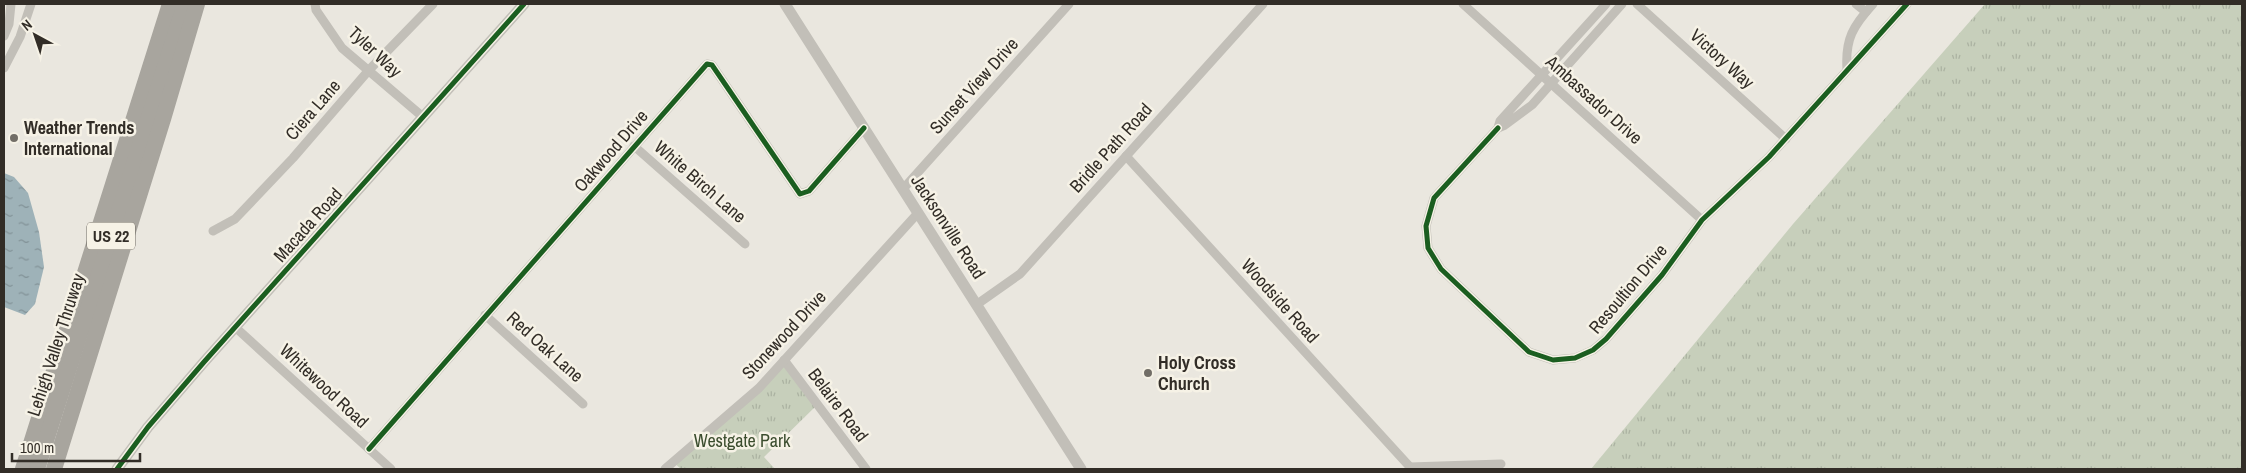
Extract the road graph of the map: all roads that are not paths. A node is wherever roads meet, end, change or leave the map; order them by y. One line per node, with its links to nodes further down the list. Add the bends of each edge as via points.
1 (11, 4): 20 (street)
2 (31, 4): 21 (street, via 20,37)
3 (170, 4): 43 (highway, Lehigh Valley Thruway / US 22)
4 (185, 4): 51 (highway, Lehigh Valley Thruway / US 22)
5 (197, 4): 40 (highway)
6 (315, 4): 23 (street, Tyler Way, via 342,48)
7 (433, 4): 23 (street, Ciera Lane)
8 (524, 4): 26 (street, Macada Road)
9 (1069, 4): 32 (street, Sunset View Drive)
10 (1263, 4): 31 (street, Bridle Path Road)
11 (1464, 4): 24 (street, Ambassador Drive)
12 (1606, 4): 24 (street, Resoultion Drive)
13 (1622, 4): 25 (street, Resoultion Drive)
14 (1637, 4): 29 (street, Victory Way)
15 (1856, 4): 19 (street)
16 (1873, 4): 19 (street)
17 (1907, 4): 22 (street, Resoultion Drive)
18 (789, 6): 27 (street, Jacksonville Road)
19 (1866, 12): 22 (street, via 1847,45)
20 (4, 36)
21 (4, 68)
22 (1847, 69): 29 (street, Resoultion Drive)
23 (369, 70): 26 (street, Tyler Way); 35 (street, Ciera Lane, via 293,158 234,219)
24 (1542, 75): 25 (street, Ambassador Drive); 28 (street, Resoultion Drive, via 1500,121)
25 (1551, 83): 28 (street, Resoultion Drive, via 1526,110); 34 (street, Ambassador Drive)
26 (423, 117): 39 (street, Macada Road)
27 (864, 128): 30 (street, Oakwood Drive, via 809,191 800,194 712,65 707,64); 32 (street, Jacksonville Road)
28 (1498, 128): 34 (street, Resoultion Drive, via 1434,198 1426,237 1430,252 1441,269 1534,354 1553,360 1567,360 1600,345 1662,275)
29 (1786, 139): 34 (street, Resoultion Drive)
30 (634, 146): 36 (street, White Birch Lane); 38 (street, Oakwood Drive)
31 (1126, 156): 37 (street, Bridle Path Road, via 1020,274); 48 (street, Woodside Road)
32 (903, 189): 33 (street, Jacksonville Road)
33 (918, 213): 37 (street, Jacksonville Road); 41 (street, Stonewood Drive)
34 (1702, 220)
35 (213, 231)
36 (745, 244)
37 (976, 305): 47 (street, Jacksonville Road)
38 (485, 315): 42 (street, Red Oak Lane); 44 (street, Oakwood Drive)
39 (235, 327): 44 (street, Whitewood Road); 54 (street, Macada Road, via 148,427)
40 (93, 340): 52 (highway); 53 (highway)
41 (784, 360): 45 (street, Stonewood Drive, via 759,388); 58 (street, Belaire Road)
42 (583, 404)
43 (41, 414): 49 (highway); 50 (highway, Lehigh Valley Thruway / US 22)
44 (368, 449): 55 (street, Whitewood Road)
45 (674, 462): 56 (street, Stonewood Drive); 57 (street)
46 (1501, 464): 48 (street)
47 (1078, 468)
48 (1409, 468)
49 (16, 469)
50 (23, 469)
51 (37, 469)
52 (54, 469)
53 (62, 469)
54 (117, 469)
55 (391, 469)
56 (665, 469)
57 (681, 469)
58 (866, 469)

